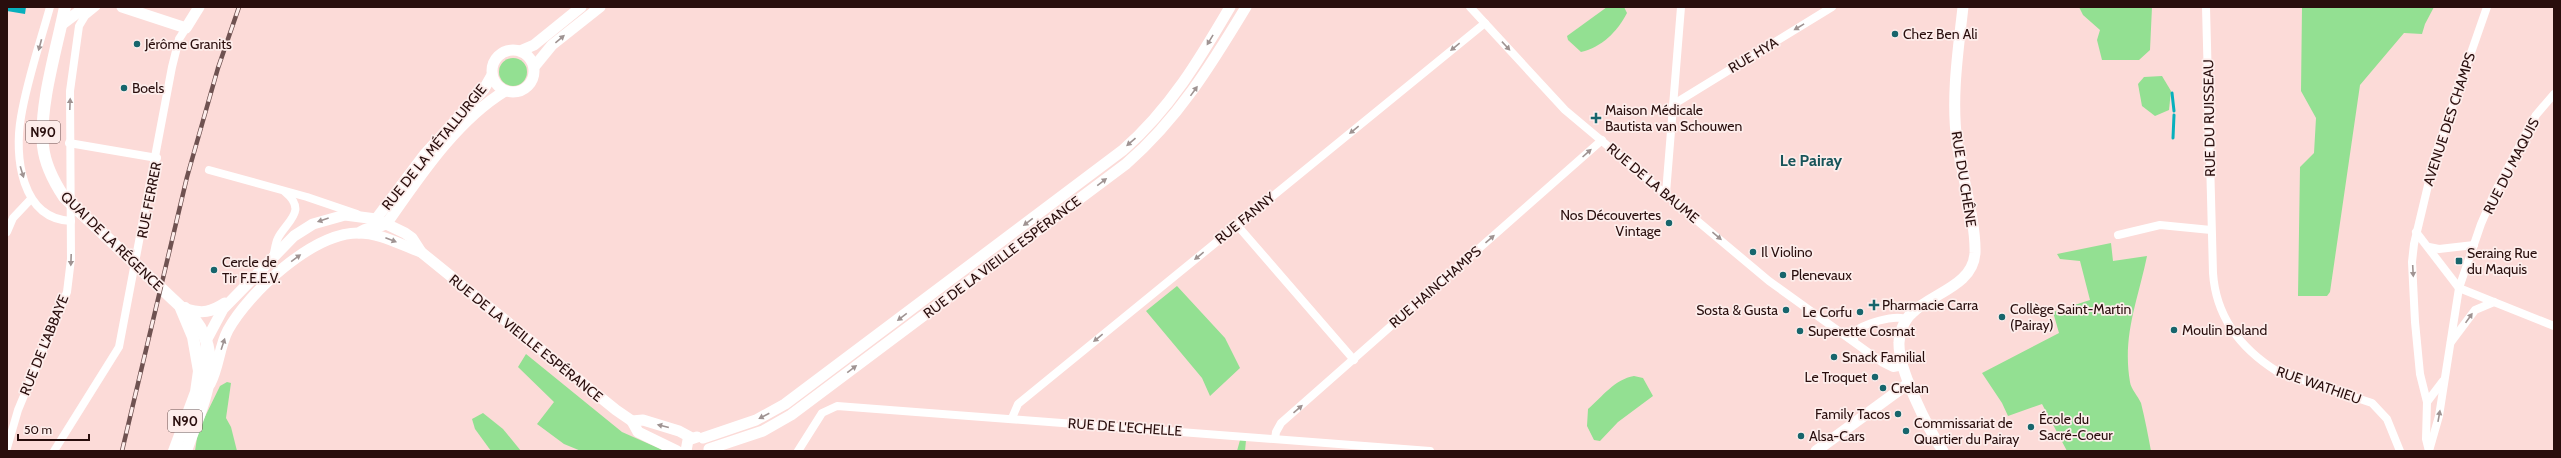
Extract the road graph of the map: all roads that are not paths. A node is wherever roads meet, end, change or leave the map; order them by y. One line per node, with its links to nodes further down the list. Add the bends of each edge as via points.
1 (50, 7): 32 (street, one-way to 32, via 20,118 20,165)
2 (65, 7): 18 (main road, QUAI DE LA RÉGENCE / N90)
3 (85, 7): 18 (street)
4 (96, 7): 27 (street, RUE DE L'ABBAYE, one-way to 4, via 70,91 78,30 85,16)
5 (122, 7): 19 (street)
6 (199, 7): 19 (street, RUE FERRER)
7 (581, 7): 20 (street, RUE DE LA MÉTALLURGIE, via 534,45)
8 (600, 7): 21 (street, RUE DE LA MÉTALLURGIE, one-way to 8, via 549,48)
9 (1230, 7): 62 (street, RUE DE LA VIEILLE ESPÉRANCE, one-way to 62, via 1176,95 1135,139)
10 (1246, 7): 61 (street, RUE DE LA VIEILLE ESPÉRANCE, one-way to 10, via 1146,146 1194,91)
11 (1470, 7): 17 (street, RUE DE LA BAUME)
12 (1681, 7): 25 (street)
13 (1832, 7): 25 (street, RUE HYA, one-way to 25)
14 (1963, 7): 50 (street, RUE DU CHÊNE, via 1955,82 1955,119 1974,241 1974,261 1961,280 1919,307)
15 (2206, 7): 37 (street, RUE DU RUISSEAU)
16 (2487, 7): 39 (street, AVENUE DES CHAMPS, via 2435,156)
17 (1485, 23): 26 (street, RUE DE LA BAUME, one-way to 26, via 1565,110); 36 (street, RUE FANNY, one-way to 36)
18 (61, 26): 49 (main road, QUAI DE LA RÉGENCE / N90, via 43,130 43,148 51,176 68,201)
19 (186, 28): 28 (street, RUE FERRER, via 179,40 175,56)
20 (520, 51): 21 (street, via 530,57); 22 (street, RUE DE LA MÉTALLURGIE, via 502,53 493,62)
21 (534, 67): 23 (street, RUE DE LA MÉTALLURGIE, via 533,80 524,90)
22 (492, 75): 23 (street, RUE DE LA MÉTALLURGIE, via 496,85); 35 (street, RUE DE LA MÉTALLURGIE, via 484,89 424,155)
23 (505, 91): 35 (street, RUE DE LA MÉTALLURGIE, via 482,107 456,134)
24 (2554, 94): 42 (street, RUE DU MAQUIS, via 2536,115 2494,194)
25 (1674, 104): 31 (street)
26 (1602, 140): 31 (street, RUE DE LA BAUME); 55 (street, RUE HAINCHAMPS, one-way to 26)
27 (69, 143): 28 (street); 34 (street, RUE DE L'ABBAYE)
28 (157, 158): 72 (street, RUE FERRER, via 119,346)
29 (209, 170): 30 (street, RUE DE LA VIEILLE ESPÉRANCE)
30 (285, 192): 33 (street, RUE DE LA VIEILLE ESPÉRANCE); 45 (street, via 294,203 295,211 290,224 277,240)
31 (1666, 193): 53 (street, RUE DE LA BAUME, one-way to 53, via 1769,281)
32 (30, 200): 34 (street, via 56,220); 38 (street, via 16,214)
33 (362, 216): 35 (street, RUE DE LA VIEILLE ESPÉRANCE); 45 (street, one-way to 45, via 336,216 312,224 294,236)
34 (71, 221): 70 (street, RUE DE L'ABBAYE, one-way to 70, via 67,292 18,410)
35 (382, 221): 40 (street, via 381,227 367,228); 44 (street, RUE DE LA VIEILLE ESPÉRANCE, via 412,238)
36 (1237, 225): 55 (street); 65 (street, RUE FANNY, one-way to 65, via 1018,404)
37 (2211, 230): 41 (street, via 2160,225); 81 (street, RUE WATHIEU, via 2214,285 2219,305 2236,338 2256,358 2278,372 2372,403 2387,419)
38 (7, 232)
39 (2416, 232): 43 (street); 59 (street, AVENUE DES CHAMPS, one-way to 59, via 2412,269 2419,362)
40 (359, 233): 44 (street, RUE DE LA VIEILLE ESPÉRANCE, one-way to 44, via 385,237); 60 (street, one-way to 40, via 215,375 228,331 267,283 296,258 318,245 339,236)
41 (2118, 235)
42 (2474, 245): 43 (street, via 2447,249); 46 (street, RUE DU MAQUIS)
43 (2429, 247): 46 (street)
44 (421, 252): 66 (street, RUE DE LA VIEILLE ESPÉRANCE, via 605,403)
45 (273, 257): 47 (street)
46 (2459, 288): 48 (street); 54 (street, RUE DU MAQUIS)
47 (230, 299): 49 (street, via 214,310 204,313); 52 (street)
48 (2494, 302): 51 (street); 54 (street, one-way to 48, via 2475,310)
49 (183, 307): 52 (main road, N90); 60 (main road, N90, via 198,355)
50 (1906, 320): 53 (street, via 1895,317 1861,328 1854,333); 56 (street, via 1899,342)
51 (2554, 326)
52 (207, 339): 60 (main road, N90, via 212,366)
53 (1854, 340): 56 (street, RUE DE LA BAUME, via 1888,366)
54 (2450, 342): 57 (street, RUE DU MAQUIS)
55 (1354, 360): 69 (street, RUE HAINCHAMPS, one-way to 55, via 1281,423)
56 (1904, 366): 58 (street)
57 (2444, 380): 59 (street, via 2433,388); 63 (street); 82 (street, RUE DU MAQUIS, one-way to 57, via 2438,424)
58 (1909, 383): 79 (street); 80 (street, via 1918,406)
59 (2424, 384): 63 (street, AVENUE DES CHAMPS)
60 (201, 393): 73 (main road, N90); 74 (main road, N90)
61 (821, 393): 62 (street, via 807,397); 64 (street, RUE DE LA VIEILLE ESPÉRANCE)
62 (797, 394): 64 (street); 68 (street, RUE DE LA VIEILLE ESPÉRANCE, one-way to 68, via 760,418)
63 (2427, 402): 82 (street, AVENUE DES CHAMPS, via 2426,439)
64 (791, 415): 71 (street, RUE DE LA VIEILLE ESPÉRANCE, via 763,431)
65 (1012, 418): 69 (street, RUE DE L'ECHELLE); 77 (street, RUE DE L'ECHELLE, via 833,406 822,413)
66 (632, 421): 67 (street, RUE DE LA VIEILLE ESPÉRANCE, one-way to 66, via 679,431 643,420); 75 (street, RUE DE LA VIEILLE ESPÉRANCE, via 638,432)
67 (692, 438): 68 (street, RUE DE LA VIEILLE ESPÉRANCE); 76 (street, via 686,444)
68 (703, 438): 71 (street, via 708,443)
69 (1275, 439): 78 (street, RUE DE L'ECHELLE)
70 (7, 448)
71 (709, 450)
72 (54, 451)
73 (174, 451)
74 (186, 451)
75 (677, 451)
76 (686, 451)
77 (798, 451)
78 (1430, 451)
79 (1816, 451)
80 (1943, 451)
81 (2400, 451)
82 (2429, 451)

